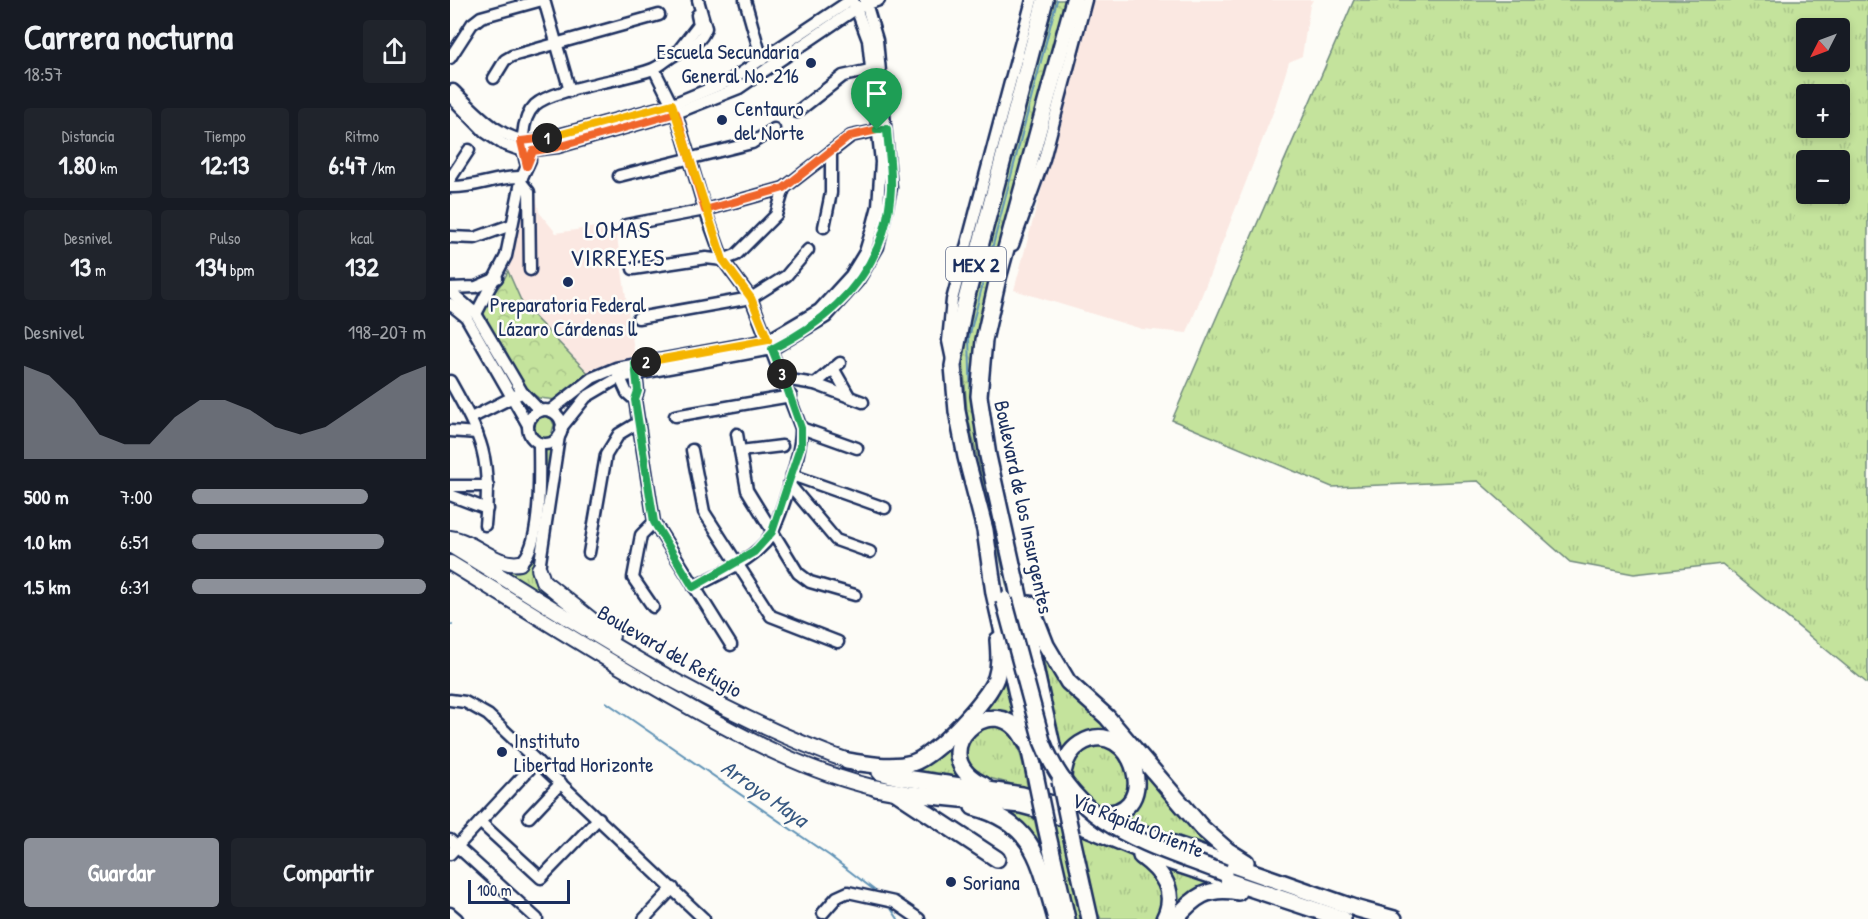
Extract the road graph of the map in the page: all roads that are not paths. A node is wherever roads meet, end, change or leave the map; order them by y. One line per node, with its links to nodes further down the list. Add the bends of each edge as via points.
1 (543, 0): 11 (street); 13 (street, via 481,17)
2 (693, 0): 12 (street, via 699,24)
3 (698, 0): 12 (street, via 706,28 704,35)
4 (745, 0): 14 (street)
5 (879, 0): 9 (street)
6 (1074, 0): 43 (highway, Boulevard de los Insurgentes / MEX 2)
7 (1086, 0): 43 (street, via 1044,159)
8 (1035, 1): 95 (highway, Boulevard de los Insurgentes / MEX 2, via 953,366 964,446)
9 (858, 2): 14 (street); 16 (street, via 868,40); 20 (street, via 739,88); 23 (street, via 877,40)
10 (659, 15): 11 (street)
11 (557, 44): 17 (street, via 512,56); 18 (street)
12 (676, 54): 15 (street)
13 (450, 58)
14 (762, 60): 20 (street)
15 (654, 69): 18 (street); 20 (street)
16 (870, 70): 21 (street, via 843,76); 23 (street)
17 (494, 78)
18 (570, 91): 24 (street, via 537,104 530,113)
19 (450, 92): 24 (street, via 484,121)
20 (674, 108): 24 (street); 27 (street)
21 (797, 112)
22 (774, 129): 27 (street, via 752,143)
23 (882, 129): 26 (street, via 850,136); 49 (street, via 891,188 878,247 869,265 826,317)
24 (527, 143): 30 (street, via 527,166)
25 (469, 150): 29 (street)
26 (831, 151): 32 (street); 36 (street, via 831,193)
27 (690, 159): 28 (street); 33 (street)
28 (624, 175)
29 (450, 179)
30 (521, 180): 31 (street, via 510,177 470,188); 35 (street); 41 (street, via 529,192)
31 (450, 187)
32 (784, 188): 33 (street); 39 (street, via 776,215 736,255)
33 (705, 210): 34 (street); 39 (street)
34 (630, 224)
35 (511, 225): 37 (street, via 475,238); 42 (street, via 506,256)
36 (824, 227)
37 (450, 237)
38 (808, 250): 45 (street, via 786,276)
39 (723, 260): 40 (street, via 706,258); 45 (street)
40 (633, 269)
41 (530, 270)
42 (497, 278): 44 (street, via 476,287); 47 (street)
43 (998, 278): 83 (highway, Boulevard de los Insurgentes / MEX 2, via 984,340 979,396 988,456)
44 (450, 290): 47 (street)
45 (751, 298): 48 (street); 49 (street)
46 (450, 304): 55 (street, via 466,317)
47 (476, 314): 55 (street)
48 (638, 318)
49 (770, 345): 50 (street); 52 (street)
50 (635, 369): 51 (street); 58 (street)
51 (618, 373): 58 (street, via 627,393); 60 (street, via 592,378); 67 (street, via 586,397)
52 (784, 379): 54 (street); 56 (street)
53 (450, 381): 62 (street)
54 (815, 384): 57 (street); 57 (street, via 837,365)
55 (518, 394): 60 (street); 62 (street); 64 (street)
56 (791, 396): 61 (street); 65 (street)
57 (849, 396): 59 (street)
58 (635, 400): 63 (street)
59 (863, 402)
60 (545, 411): 64 (street, via 531,416); 67 (street, via 559,418)
61 (675, 416)
62 (471, 418): 68 (street)
63 (639, 422): 81 (street); 88 (street, via 620,434 606,455)
64 (528, 425): 70 (street, via 530,436)
65 (801, 428): 72 (street); 75 (street, via 801,445)
66 (450, 431): 68 (street)
67 (560, 432): 70 (street, via 552,442); 92 (street)
68 (477, 433): 77 (street, via 487,462)
69 (737, 434): 74 (street)
70 (539, 443): 90 (street, via 536,524 527,558)
71 (782, 446): 74 (street)
72 (857, 448)
73 (692, 450): 91 (street, via 704,512)
74 (740, 451): 84 (street, via 747,490)
75 (790, 479): 79 (street); 84 (street); 87 (street, via 836,540)
76 (450, 486): 77 (street)
77 (488, 486): 80 (street)
78 (450, 495): 80 (street)
79 (885, 508)
80 (487, 509): 82 (street)
81 (654, 522): 93 (street); 96 (street, via 641,535 633,578)
82 (485, 525)
83 (1006, 530): 105 (highway, Boulevard de los Insurgentes); 119 (highway, via 1033,615 1062,675 1107,717 1218,843 1240,859)
84 (772, 532): 91 (street); 94 (street, via 810,582)
85 (450, 538): 90 (main road, via 462,540 505,564)
86 (450, 545): 99 (main road, Boulevard del Refugio)
87 (870, 552)
88 (589, 553)
89 (450, 562): 107 (main road, Boulevard del Refugio, via 635,677 750,741 815,769)
90 (520, 563)
91 (737, 564): 93 (street); 97 (street, via 771,616)
92 (539, 570): 99 (main road, via 543,581 612,635)
93 (693, 587): 98 (street)
94 (855, 595)
95 (999, 596): 101 (highway); 103 (highway, via 998,668 984,697 937,748 920,760 894,766); 135 (highway, bridge, via 1042,741 1070,791 1089,811 1118,829)
96 (653, 607)
97 (838, 642)
98 (731, 645)
99 (633, 657): 103 (main road, Boulevard del Refugio, via 752,722)
100 (450, 700): 102 (street, via 465,702 488,715)
101 (1031, 758): 108 (highway, via 1022,736 1008,722 989,718 971,726 959,742 961,766 971,778); 130 (highway, bridge)
102 (537, 761): 106 (street); 114 (street)
103 (847, 761): 104 (main road, Boulevard del Refugio)
104 (880, 772): 108 (highway)
105 (1061, 772): 111 (highway, Boulevard de los Insurgentes, bridge); 111 (highway, via 1076,747 1099,738 1119,746 1137,773 1133,796 1120,810 1104,814)
106 (561, 783): 112 (street); 113 (street)
107 (876, 788): 109 (highway)
108 (998, 790): 111 (highway)
109 (895, 791): 110 (highway); 117 (highway)
110 (911, 794): 115 (highway, Vía Rápida Oriente, via 1021,805 1066,818); 129 (highway, via 984,810 1019,829 1037,856)
111 (1068, 803): 118 (highway, Boulevard de los Insurgentes, bridge); 119 (highway)
112 (529, 817)
113 (598, 818): 114 (street, via 540,878); 120 (street)
114 (480, 822): 116 (street)
115 (1122, 842): 121 (highway, Vía Rápida Oriente); 133 (highway, via 1165,878 1170,901)
116 (453, 847): 125 (street)
117 (997, 859)
118 (1083, 886): 131 (highway, Boulevard de los Insurgentes); 132 (highway)
119 (1294, 886): 136 (highway)
120 (673, 888): 126 (street); 127 (street)
121 (1288, 902): 134 (highway, via 1226,889 1212,890 1197,896); 135 (highway, Vía Rápida Oriente)
122 (450, 913): 124 (street)
123 (823, 913): 128 (street, via 848,891 894,902)
124 (457, 919)
125 (537, 919)
126 (644, 919)
127 (704, 919)
128 (919, 919)
129 (1056, 919)
130 (1066, 919)
131 (1090, 919)
132 (1099, 919)
133 (1164, 919)
134 (1175, 919)
135 (1345, 919)
136 (1394, 919)

